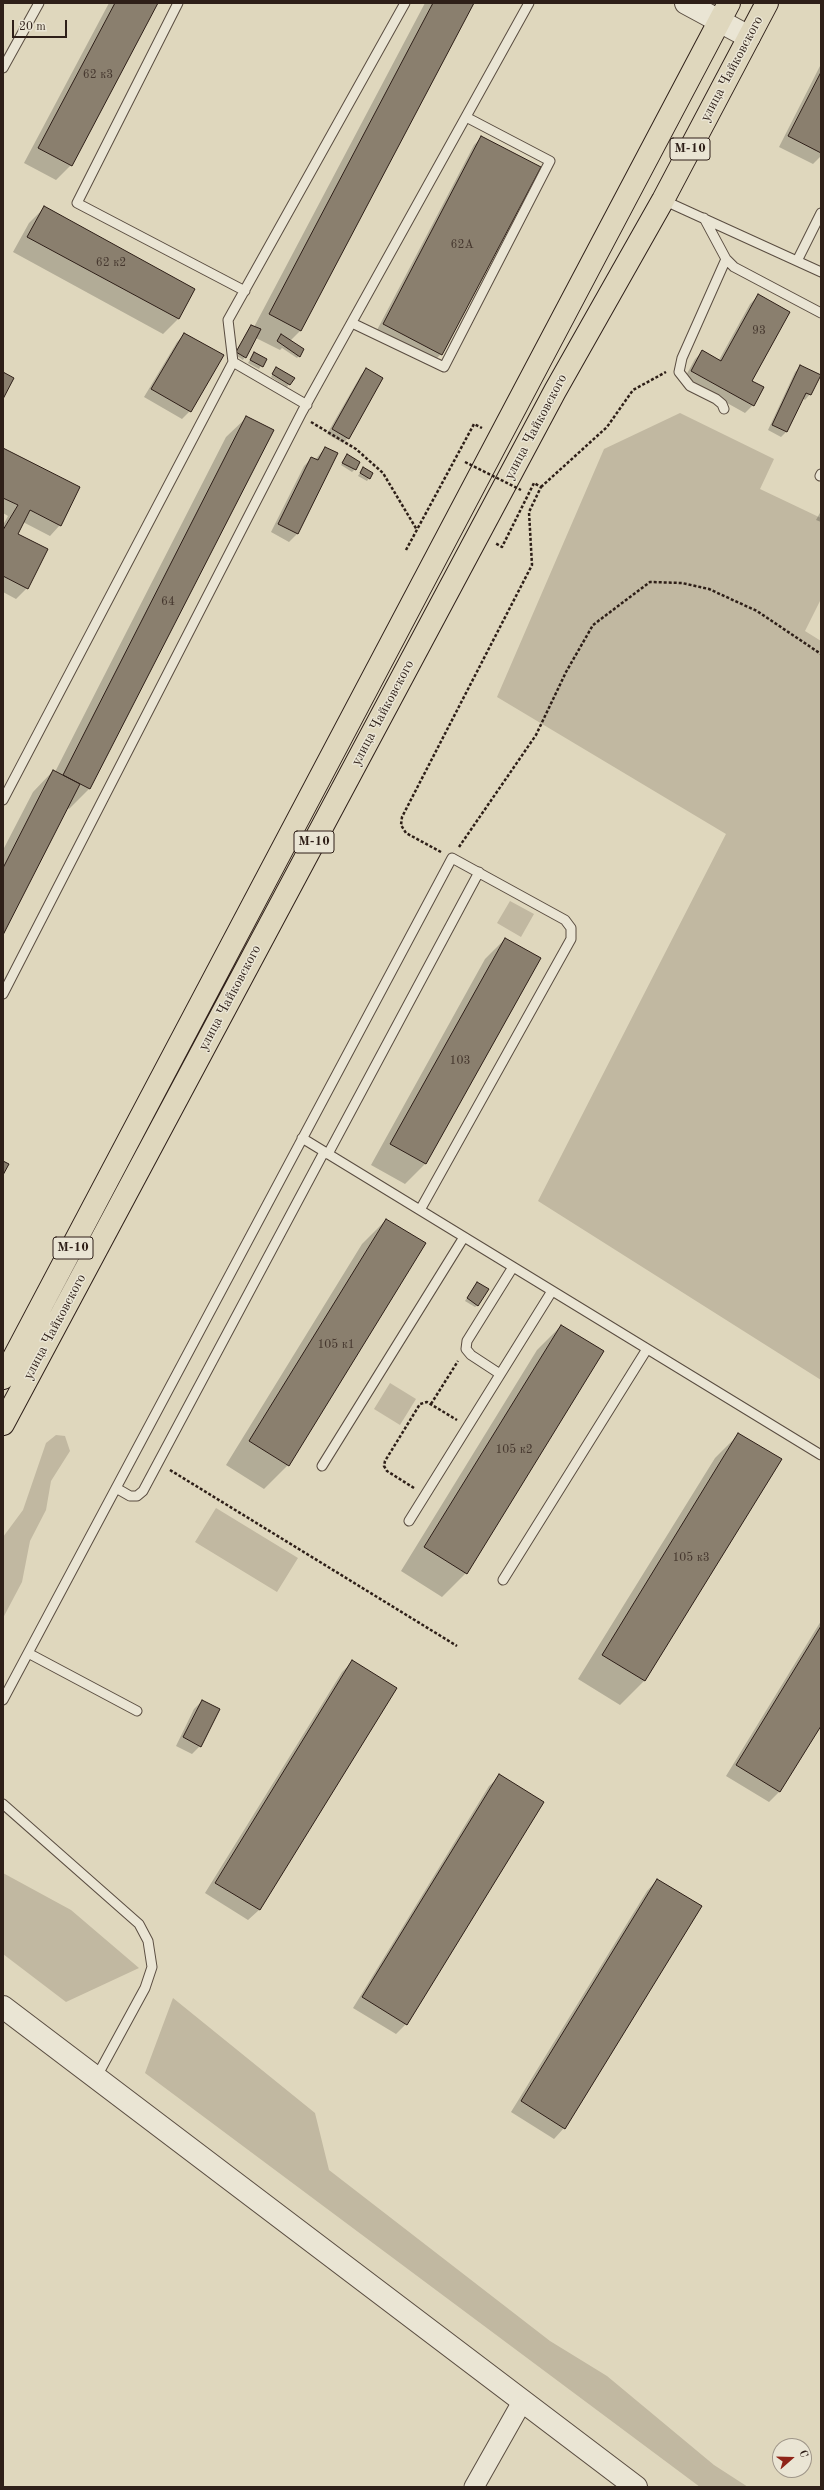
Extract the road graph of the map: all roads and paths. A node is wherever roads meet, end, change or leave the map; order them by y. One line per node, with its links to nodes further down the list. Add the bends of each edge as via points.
1 (39, 3): 9 (lane)
2 (178, 3): 17 (lane, via 77,203)
3 (405, 3): 17 (lane)
4 (530, 3): 10 (lane)
5 (686, 3): 7 (street)
6 (767, 3): 8 (highway, улица Чайковского / М-10)
7 (725, 12): 8 (street); 47 (highway, улица Чайковского / М-10)
8 (749, 37): 11 (highway, улица Чайковского / М-10)
9 (3, 68)
10 (466, 117): 19 (lane); 19 (lane, via 550,161 444,367)
11 (663, 200): 13 (lane); 49 (highway, улица Чайковского / М-10, via 555,391)
12 (821, 213): 14 (lane)
13 (704, 218): 15 (lane); 16 (lane)
14 (799, 257)
15 (726, 259): 18 (lane, via 734,267); 20 (lane)
16 (821, 272)
17 (245, 291): 21 (lane, via 228,320)
18 (821, 314)
19 (352, 323): 22 (lane)
20 (681, 360): 23 (lane, via 680,372 690,386 716,399); 27 (path, via 633,390 607,427)
21 (233, 362): 22 (lane); 33 (lane)
22 (307, 405): 24 (lane)
23 (724, 409)
24 (300, 416): 29 (path, via 356,449 383,473); 37 (lane)
25 (479, 434): 29 (path, via 482,428 474,424)
26 (469, 455): 28 (path, bridge, via 465,462 521,490)
27 (541, 487): 30 (path, via 534,483 502,547 495,543); 35 (path, via 529,512 532,565 402,817 401,825 406,833)
28 (518, 497)
29 (417, 530): 31 (path)
30 (498, 536)
31 (406, 550)
32 (821, 654): 35 (path, via 757,611 709,589 682,583 650,582 593,625 566,672 536,735)
33 (7, 783): 34 (lane)
34 (3, 800)
35 (452, 858): 36 (lane); 38 (lane)
36 (479, 872): 39 (lane); 40 (lane, via 565,920 571,928 571,939)
37 (3, 994)
38 (302, 1138): 39 (lane); 54 (lane)
39 (326, 1153): 40 (lane); 52 (lane)
40 (420, 1210): 41 (lane)
41 (464, 1237): 42 (lane); 53 (lane)
42 (514, 1267): 43 (lane); 45 (lane, via 467,1341)
43 (552, 1291): 44 (lane); 46 (lane)
44 (647, 1348): 51 (lane); 57 (lane)
45 (466, 1349): 46 (lane); 48 (path)
46 (500, 1374): 50 (lane)
47 (3, 1378)
48 (431, 1404): 50 (path); 55 (path, via 423,1401 420,1404 384,1466 387,1471)
49 (3, 1424)
50 (467, 1427): 55 (lane)
51 (821, 1455)
52 (158, 1463): 54 (lane, via 144,1491 137,1496 130,1496); 58 (path)
53 (322, 1466)
54 (116, 1488): 59 (lane)
55 (425, 1495): 56 (lane)
56 (409, 1521)
57 (503, 1580)
58 (457, 1646)
59 (28, 1653): 60 (lane); 61 (lane)
60 (3, 1700)
61 (137, 1711)
62 (3, 1804): 64 (lane, via 139,1924 148,1941 152,1967 145,1988)
63 (3, 2007): 64 (street)
64 (96, 2078): 65 (street)
65 (522, 2402): 66 (street); 67 (street)
66 (474, 2487)
67 (636, 2487)

